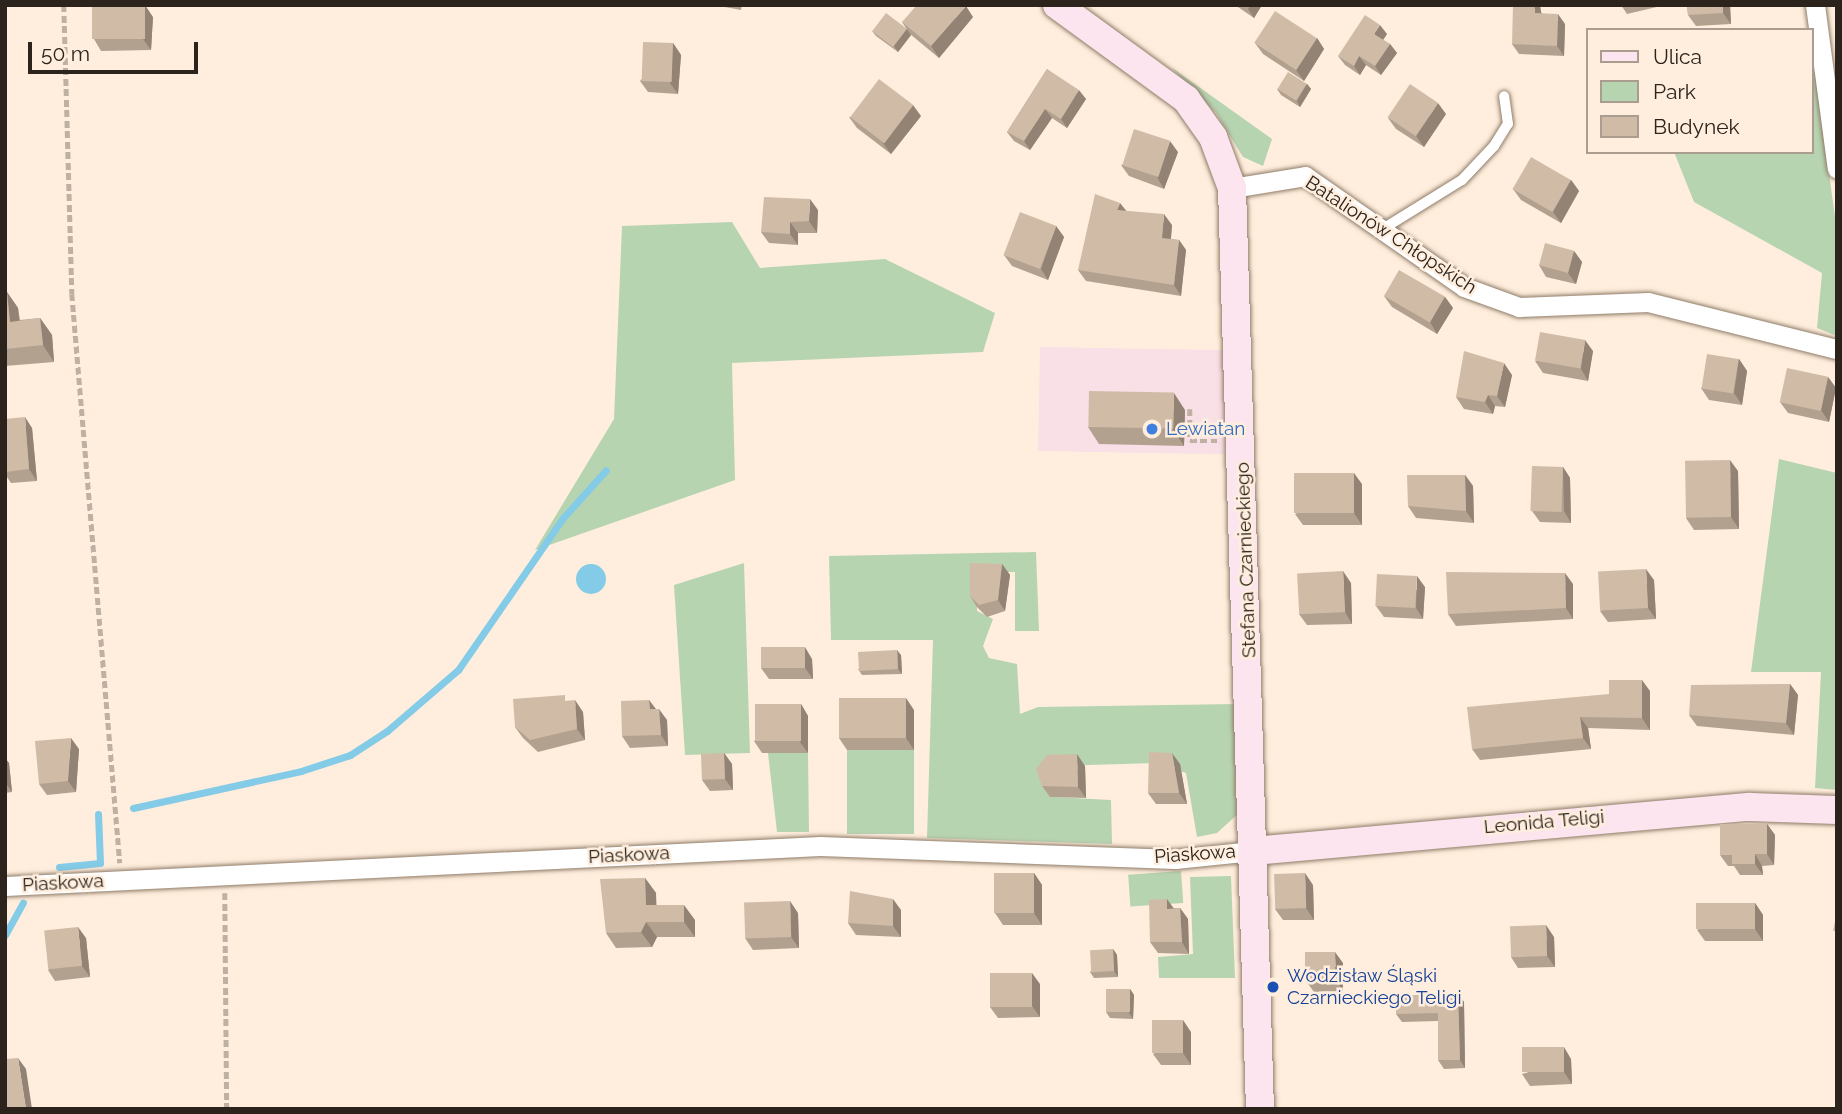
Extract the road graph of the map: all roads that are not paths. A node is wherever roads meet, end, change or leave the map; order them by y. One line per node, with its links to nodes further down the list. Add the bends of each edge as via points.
1 (1057, 5): 5 (street, Stefana Czarnieckiego, via 1186,99 1213,137)
2 (1815, 5): 4 (street)
3 (1504, 96): 6 (lane, via 1508,124 1494,146 1462,180)
4 (1837, 169)
5 (1232, 188): 6 (street, Batalionów Chłopskich, via 1305,176); 9 (street, Stefana Czarnieckiego)
6 (1381, 230): 7 (street, Batalionów Chłopskich, via 1464,287 1519,307 1648,302)
7 (1837, 349)
8 (1837, 810): 9 (street, Leonida Teligi, via 1750,807)
9 (1253, 851): 10 (street, Piaskowa, via 1175,859 820,846); 11 (street, Stefana Czarnieckiego)
10 (5, 886)
11 (1260, 1109)

